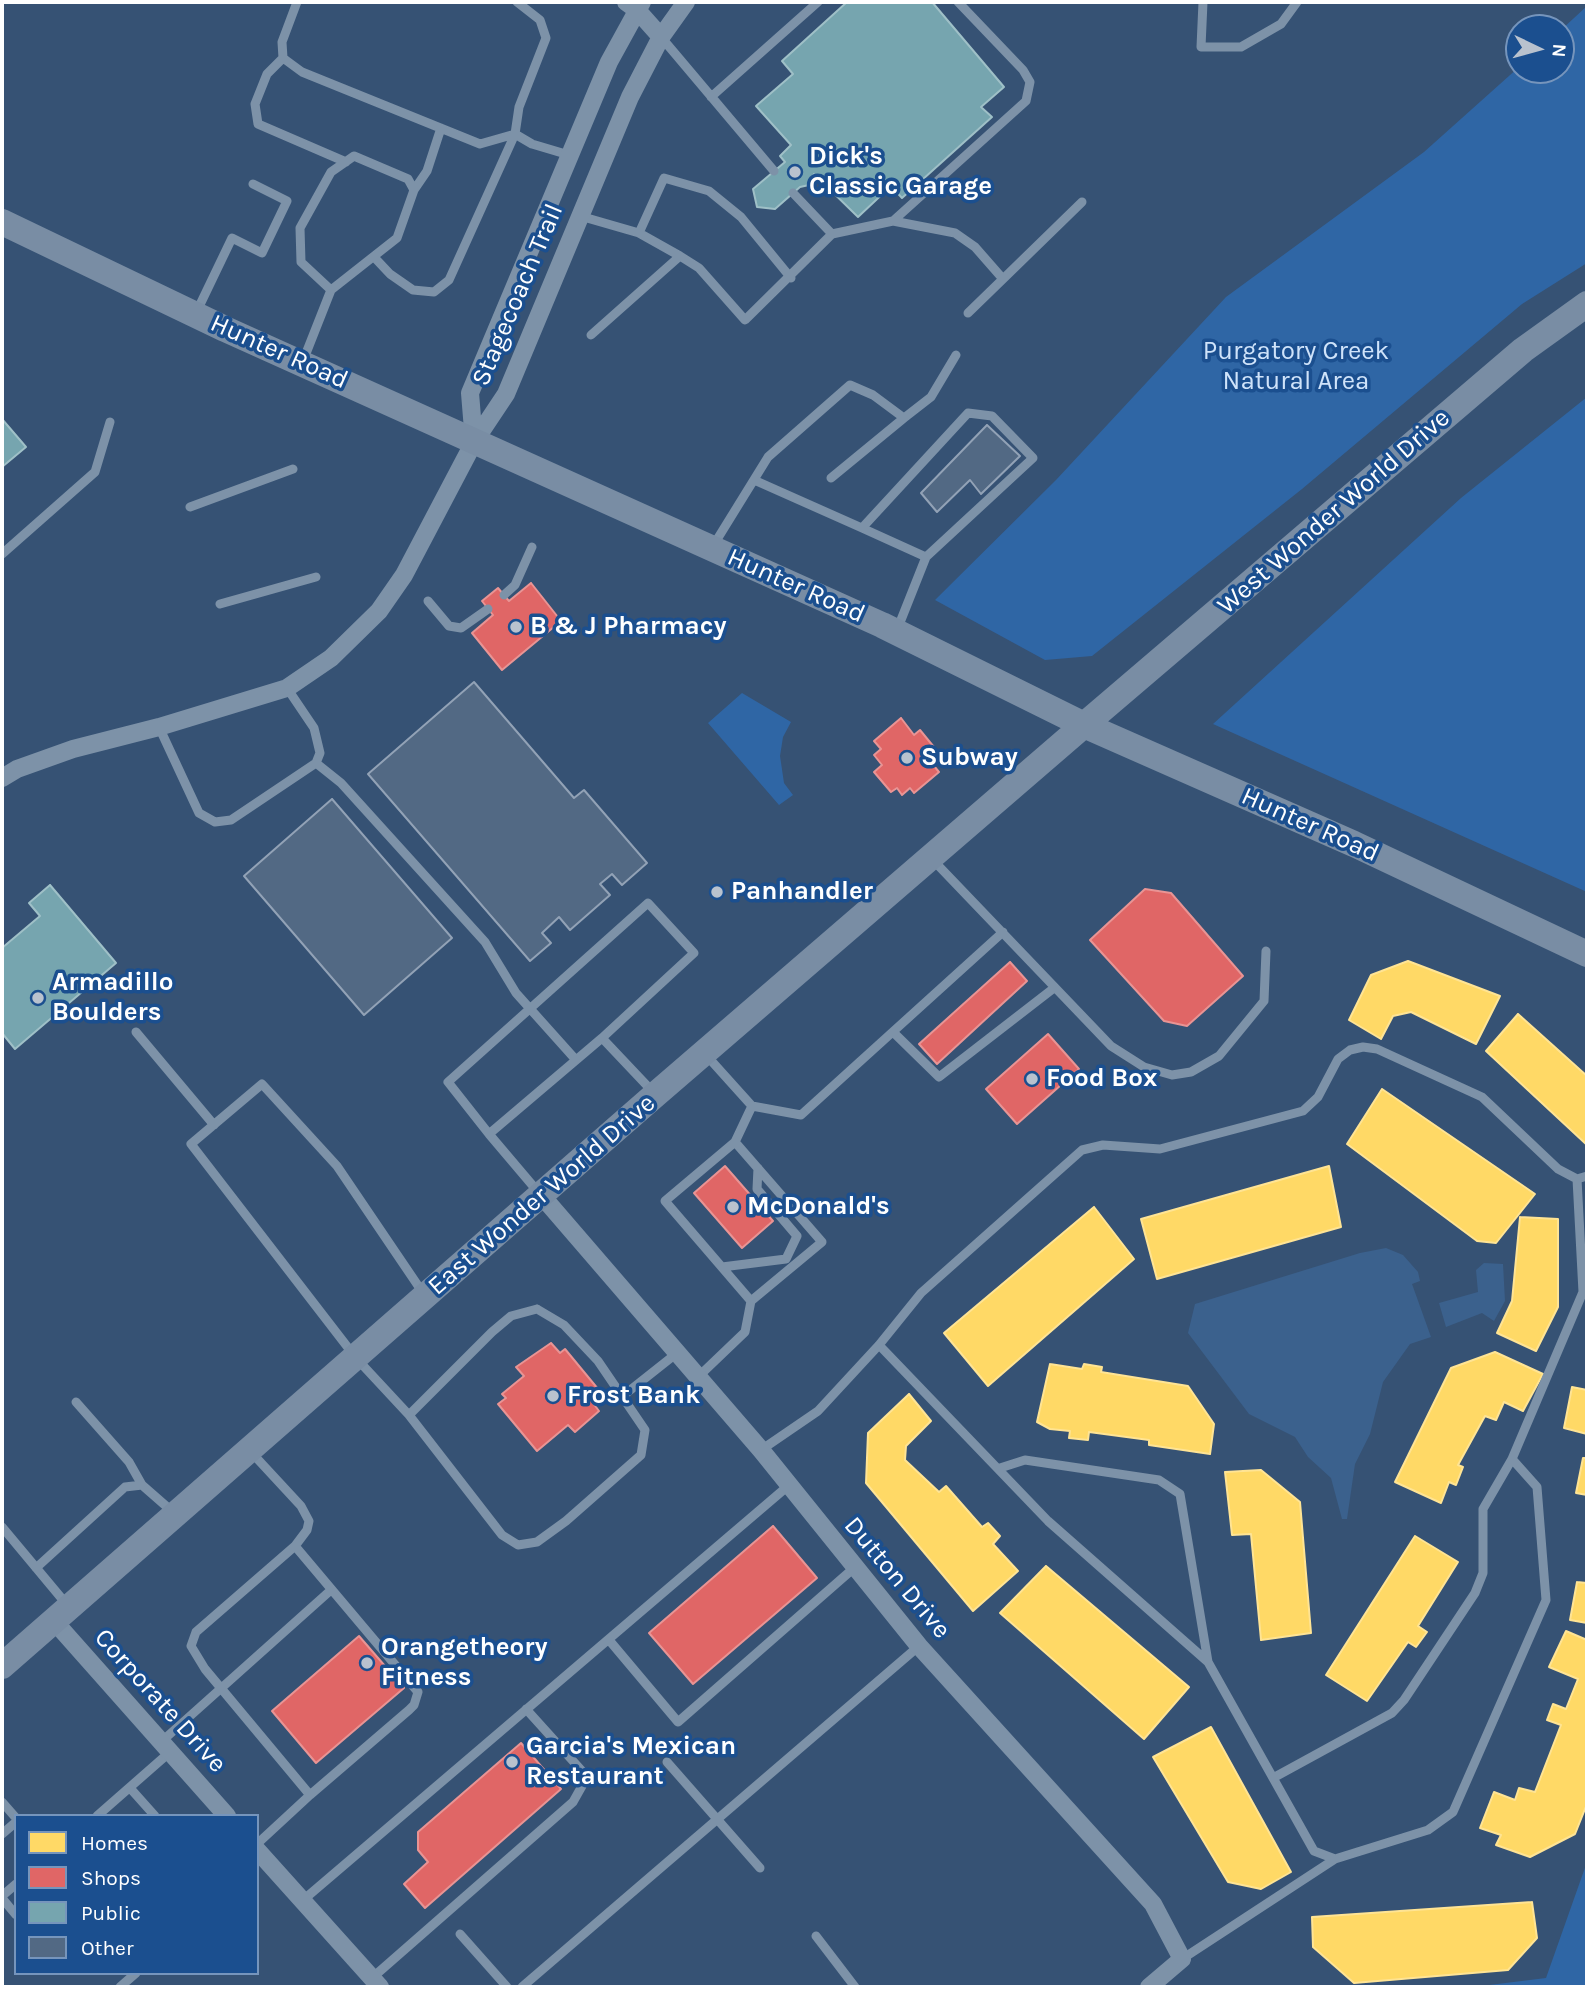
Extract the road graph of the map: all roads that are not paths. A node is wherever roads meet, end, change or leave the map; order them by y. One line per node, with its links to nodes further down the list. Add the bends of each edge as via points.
1 (297, 2): 10 (lane, via 282,42)
2 (517, 2): 13 (lane, via 540,20 546,38 519,107)
3 (686, 2): 9 (street, Stagecoach Trail)
4 (818, 2): 11 (lane)
5 (958, 2): 22 (lane, via 1023,70 1030,82 1026,101)
6 (1203, 2): 7 (lane, via 1201,47 1241,47 1280,24)
7 (1297, 2)
8 (635, 4): 9 (street); 14 (street, Stagecoach Trail)
9 (660, 37): 11 (lane); 21 (street, Stagecoach Trail)
10 (283, 58): 12 (lane, via 302,72); 15 (lane, via 267,74 255,104 258,124)
11 (711, 97): 16 (lane)
12 (441, 128): 13 (lane, via 480,144); 18 (lane, via 427,172)
13 (515, 134): 14 (lane); 27 (lane, via 449,279 434,292 413,290)
14 (569, 155): 39 (street, Stagecoach Trail, via 470,393)
15 (346, 162): 18 (lane, via 354,156 408,179); 30 (lane, via 331,172 300,228 301,262)
16 (774, 171)
17 (254, 184): 33 (lane, via 287,201 262,253 232,238)
18 (414, 190): 27 (lane, via 397,237)
19 (793, 193): 25 (lane)
20 (1082, 202): 29 (lane)
21 (580, 216): 24 (lane); 39 (street, Stagecoach Trail, via 506,394)
22 (893, 221): 25 (lane); 29 (lane, via 955,233 975,247)
23 (2, 222): 33 (main road, Hunter Road)
24 (639, 233): 26 (lane); 28 (lane, via 664,178 709,191 741,217)
25 (832, 234): 28 (lane)
26 (680, 256): 28 (lane, via 699,268 745,320); 34 (lane)
27 (374, 257): 30 (lane)
28 (791, 278)
29 (1003, 279): 32 (lane)
30 (331, 290): 36 (lane)
31 (1587, 304): 56 (main road, West Wonder World Drive, via 1523,349)
32 (968, 313)
33 (195, 315): 36 (main road, Hunter Road)
34 (591, 335)
35 (956, 355): 37 (lane, via 930,397)
36 (303, 363): 39 (main road, Hunter Road)
37 (904, 418): 41 (lane); 42 (lane, via 850,385 768,457)
38 (110, 422): 47 (lane, via 95,472)
39 (474, 442): 46 (main road, Hunter Road); 55 (street, via 404,575 379,611 331,658)
40 (293, 469): 43 (lane)
41 (831, 478)
42 (754, 480): 44 (lane); 46 (lane)
43 (190, 507)
44 (862, 528): 48 (lane); 48 (lane, via 968,413 992,416 1033,458)
45 (532, 547): 50 (lane, via 515,585)
46 (712, 548): 54 (main road, Hunter Road)
47 (2, 554)
48 (926, 556): 54 (lane)
49 (316, 578): 52 (lane)
50 (504, 595)
51 (428, 601): 53 (lane, via 449,626 461,628)
52 (220, 604)
53 (488, 609)
54 (896, 632): 56 (main road, Hunter Road)
55 (287, 688): 57 (street); 58 (lane, via 314,728 320,753)
56 (1084, 725): 60 (main road, East Wonder World Drive); 63 (main road, Hunter Road, via 1354,844)
57 (159, 727): 58 (lane, via 199,813 215,822 231,820); 59 (street, via 73,750)
58 (316, 763): 65 (lane, via 341,783 485,942)
59 (2, 778)
60 (931, 858): 61 (lane); 69 (main road, East Wonder World Drive)
61 (1003, 932): 64 (lane); 67 (lane)
62 (1266, 951): 64 (lane, via 1264,1001 1219,1056 1191,1072 1172,1074 1144,1068 1111,1046)
63 (1587, 954)
64 (1054, 988): 67 (lane, via 939,1077)
65 (530, 1009): 68 (lane, via 649,903 694,953); 70 (lane); 74 (lane, via 448,1082)
66 (136, 1032): 73 (lane)
67 (893, 1032): 72 (lane, via 801,1115)
68 (602, 1038): 70 (lane); 71 (lane)
69 (705, 1054): 71 (main road, East Wonder World Drive); 72 (lane)
70 (576, 1060): 74 (lane)
71 (655, 1094): 79 (main road, East Wonder World Drive)
72 (751, 1106): 75 (lane)
73 (214, 1125): 81 (lane, via 262,1084 337,1166); 85 (lane, via 191,1144)
74 (489, 1134): 79 (lane)
75 (735, 1142): 76 (lane); 80 (lane, via 665,1202)
76 (758, 1168): 80 (lane, via 757,1189 797,1236 786,1259); 82 (lane, via 822,1242)
77 (1587, 1176): 78 (lane)
78 (1577, 1179): 83 (lane, via 1558,1169 1482,1097 1363,1046 1338,1059 1318,1097 1303,1111 1160,1149 1103,1144 1082,1150 921,1293); 92 (lane, via 1583,1292)
79 (542, 1196): 81 (main road, East Wonder World Drive); 84 (street, Dutton Drive)
80 (722, 1267): 82 (lane)
81 (426, 1297): 85 (main road, East Wonder World Drive)
82 (751, 1301): 86 (lane, via 745,1332)
83 (880, 1345): 90 (lane, via 818,1411); 93 (lane)
84 (677, 1353): 86 (street, Dutton Drive); 87 (lane)
85 (356, 1357): 89 (lane); 91 (main road, East Wonder World Drive)
86 (698, 1377): 90 (street, Dutton Drive)
87 (624, 1395): 89 (lane, via 564,1325 537,1309 511,1316); 89 (lane, via 645,1430 641,1455 566,1521 537,1542 518,1545 502,1535)
88 (76, 1402): 94 (lane, via 129,1462)
89 (410, 1415)
90 (761, 1450): 95 (street, Dutton Drive)
91 (249, 1451): 96 (main road, East Wonder World Drive); 98 (lane, via 301,1506 309,1521)
92 (1512, 1459): 111 (lane, via 1483,1509 1483,1573 1475,1593 1404,1700 1392,1713); 121 (lane, via 1537,1487 1546,1600 1485,1742 1453,1812 1428,1830)
93 (1000, 1468): 105 (lane, via 1048,1521); 105 (lane, via 1025,1460 1159,1480 1180,1494)
94 (142, 1485): 96 (lane); 99 (lane, via 125,1487)
95 (788, 1486): 100 (street, Dutton Drive); 103 (lane)
96 (176, 1515): 102 (main road, East Wonder World Drive)
97 (2, 1527): 99 (lane)
98 (295, 1546): 101 (lane); 107 (lane, via 192,1637 191,1646)
99 (36, 1568): 102 (lane)
100 (854, 1568): 103 (lane, via 678,1723); 104 (street, Dutton Drive)
101 (331, 1590): 107 (lane); 113 (lane, via 418,1692 409,1710)
102 (62, 1614): 106 (main road, East Wonder World Drive); 109 (street, Corporate Drive)
103 (609, 1640): 108 (lane)
104 (919, 1646): 119 (lane); 129 (street, Dutton Drive, via 1153,1904)
105 (1208, 1662): 111 (lane)
106 (2, 1666)
107 (220, 1689): 109 (lane); 113 (lane)
108 (526, 1709): 125 (lane); 131 (lane, via 582,1771 582,1786 573,1802)
109 (165, 1747): 112 (lane); 117 (street, Corporate Drive)
110 (667, 1762): 119 (lane)
111 (1273, 1778): 121 (lane, via 1314,1851)
112 (130, 1788): 115 (lane); 116 (lane)
113 (310, 1796): 120 (lane)
114 (2, 1802): 118 (lane)
115 (99, 1814)
116 (153, 1814)
117 (225, 1814)
118 (14, 1817)
119 (717, 1821): 123 (lane); 134 (lane)
120 (259, 1842)
121 (1335, 1859): 129 (lane)
122 (260, 1860): 125 (street)
123 (760, 1868)
124 (2, 1897): 126 (lane)
125 (302, 1901): 131 (street)
126 (14, 1912)
127 (460, 1934): 133 (lane)
128 (816, 1936): 135 (lane)
129 (1182, 1959): 136 (street)
130 (134, 1975): 132 (lane)
131 (376, 1983)
132 (120, 1987)
133 (507, 1987)
134 (522, 1987)
135 (855, 1987)
136 (1149, 1987)

